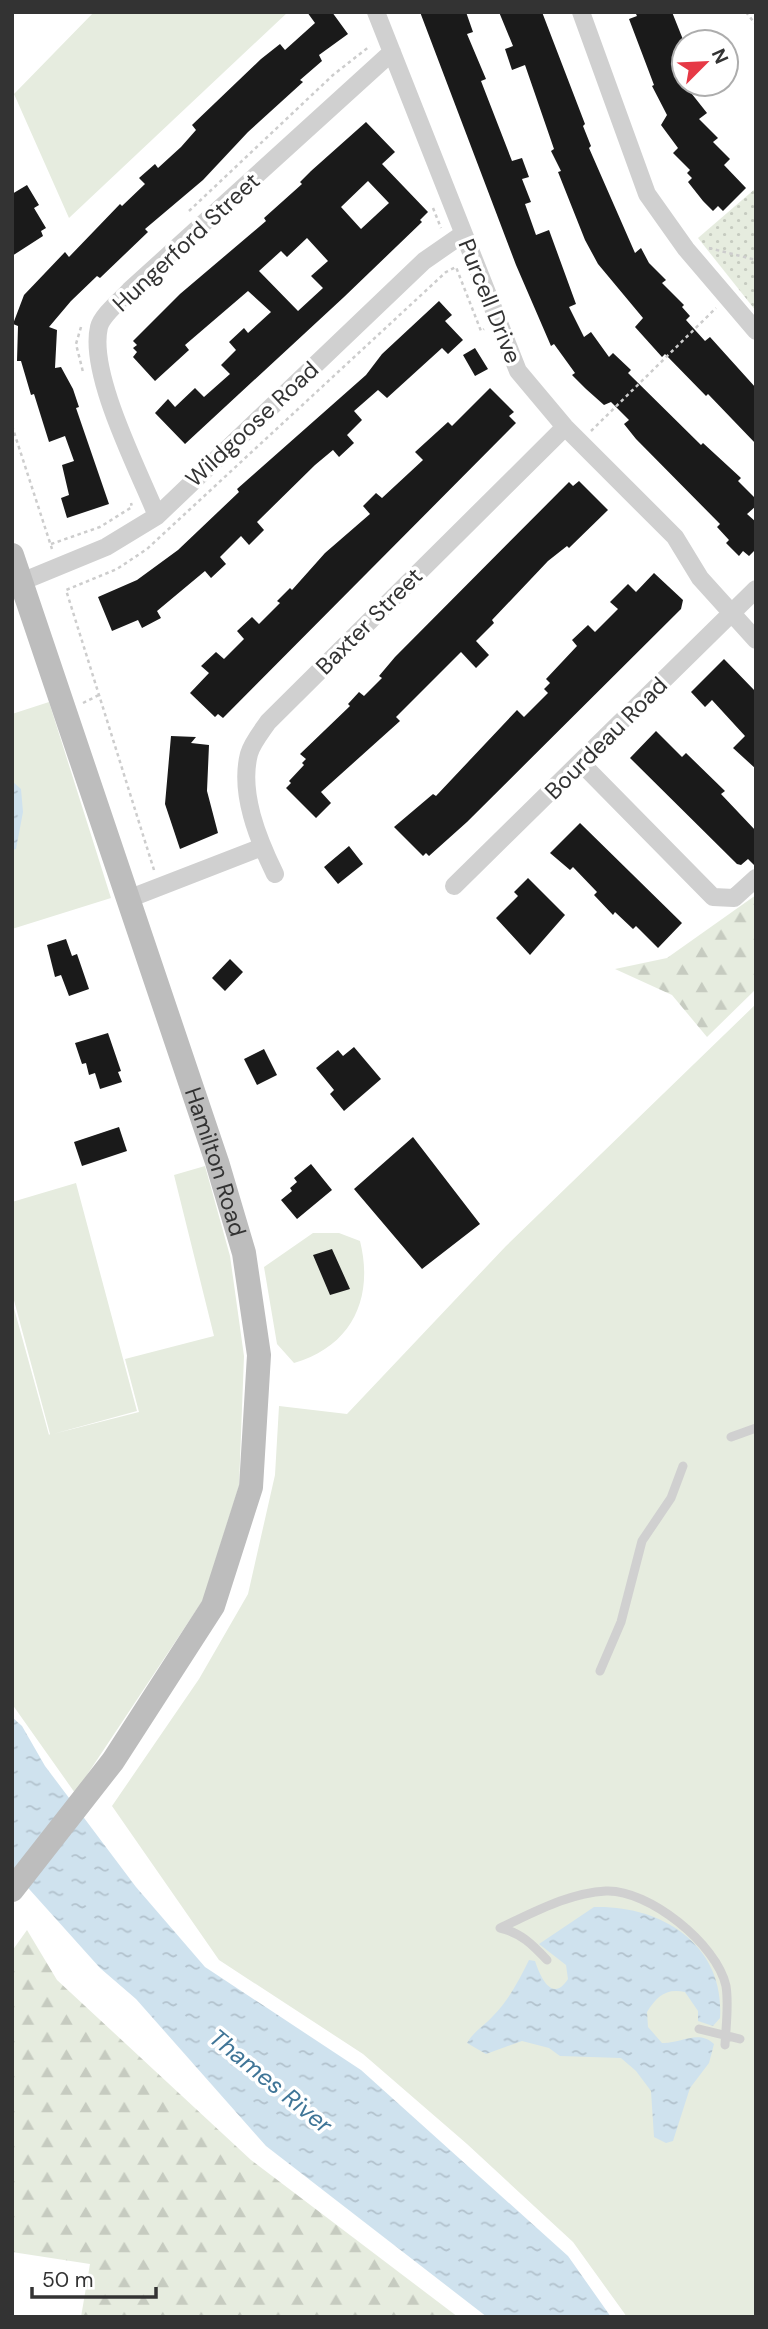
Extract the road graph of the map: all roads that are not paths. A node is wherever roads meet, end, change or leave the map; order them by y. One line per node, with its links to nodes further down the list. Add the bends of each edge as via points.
1 (376, 12): 3 (street, Purcell Drive)
2 (581, 12): 5 (street, via 647,194 726,299)
3 (392, 52): 4 (street, Purcell Drive); 7 (street, Hungerford Street, via 130,290 99,324 102,374)
4 (463, 234): 6 (street, Purcell Drive, via 518,371); 7 (street, Wildgoose Road, via 425,261)
5 (756, 331)
6 (565, 427): 11 (street, Purcell Drive, via 675,537 700,578); 14 (street, Baxter Street, via 268,722 249,751 246,777)
7 (157, 516): 9 (street, Wildgoose Road, via 106,547)
8 (12, 555): 9 (main road, Hamilton Road)
9 (21, 582): 18 (main road, Hamilton Road)
10 (756, 589): 11 (street, Bourdeau Road)
11 (731, 613): 12 (street, Purcell Drive); 13 (street, Bourdeau Road)
12 (756, 640)
13 (581, 763): 16 (street, via 713,897 734,898); 17 (street, Bourdeau Road)
14 (262, 847): 15 (street, Baxter Street); 18 (street)
15 (275, 874)
16 (756, 878)
17 (454, 887)
18 (128, 899): 23 (main road, Hamilton Road, via 218,1162 244,1253 258,1355 251,1487 213,1606 113,1761)
19 (756, 1428): 20 (lane)
20 (731, 1437)
21 (683, 1466): 22 (lane, via 671,1498 642,1541 621,1622)
22 (600, 1671)
23 (12, 1890)
24 (547, 1960): 27 (lane, via 530,1941 500,1928 563,1900 604,1891 628,1892 673,1919 708,1950 725,1984)
25 (699, 2029): 27 (lane)
26 (740, 2039): 27 (lane)
27 (725, 2040)

